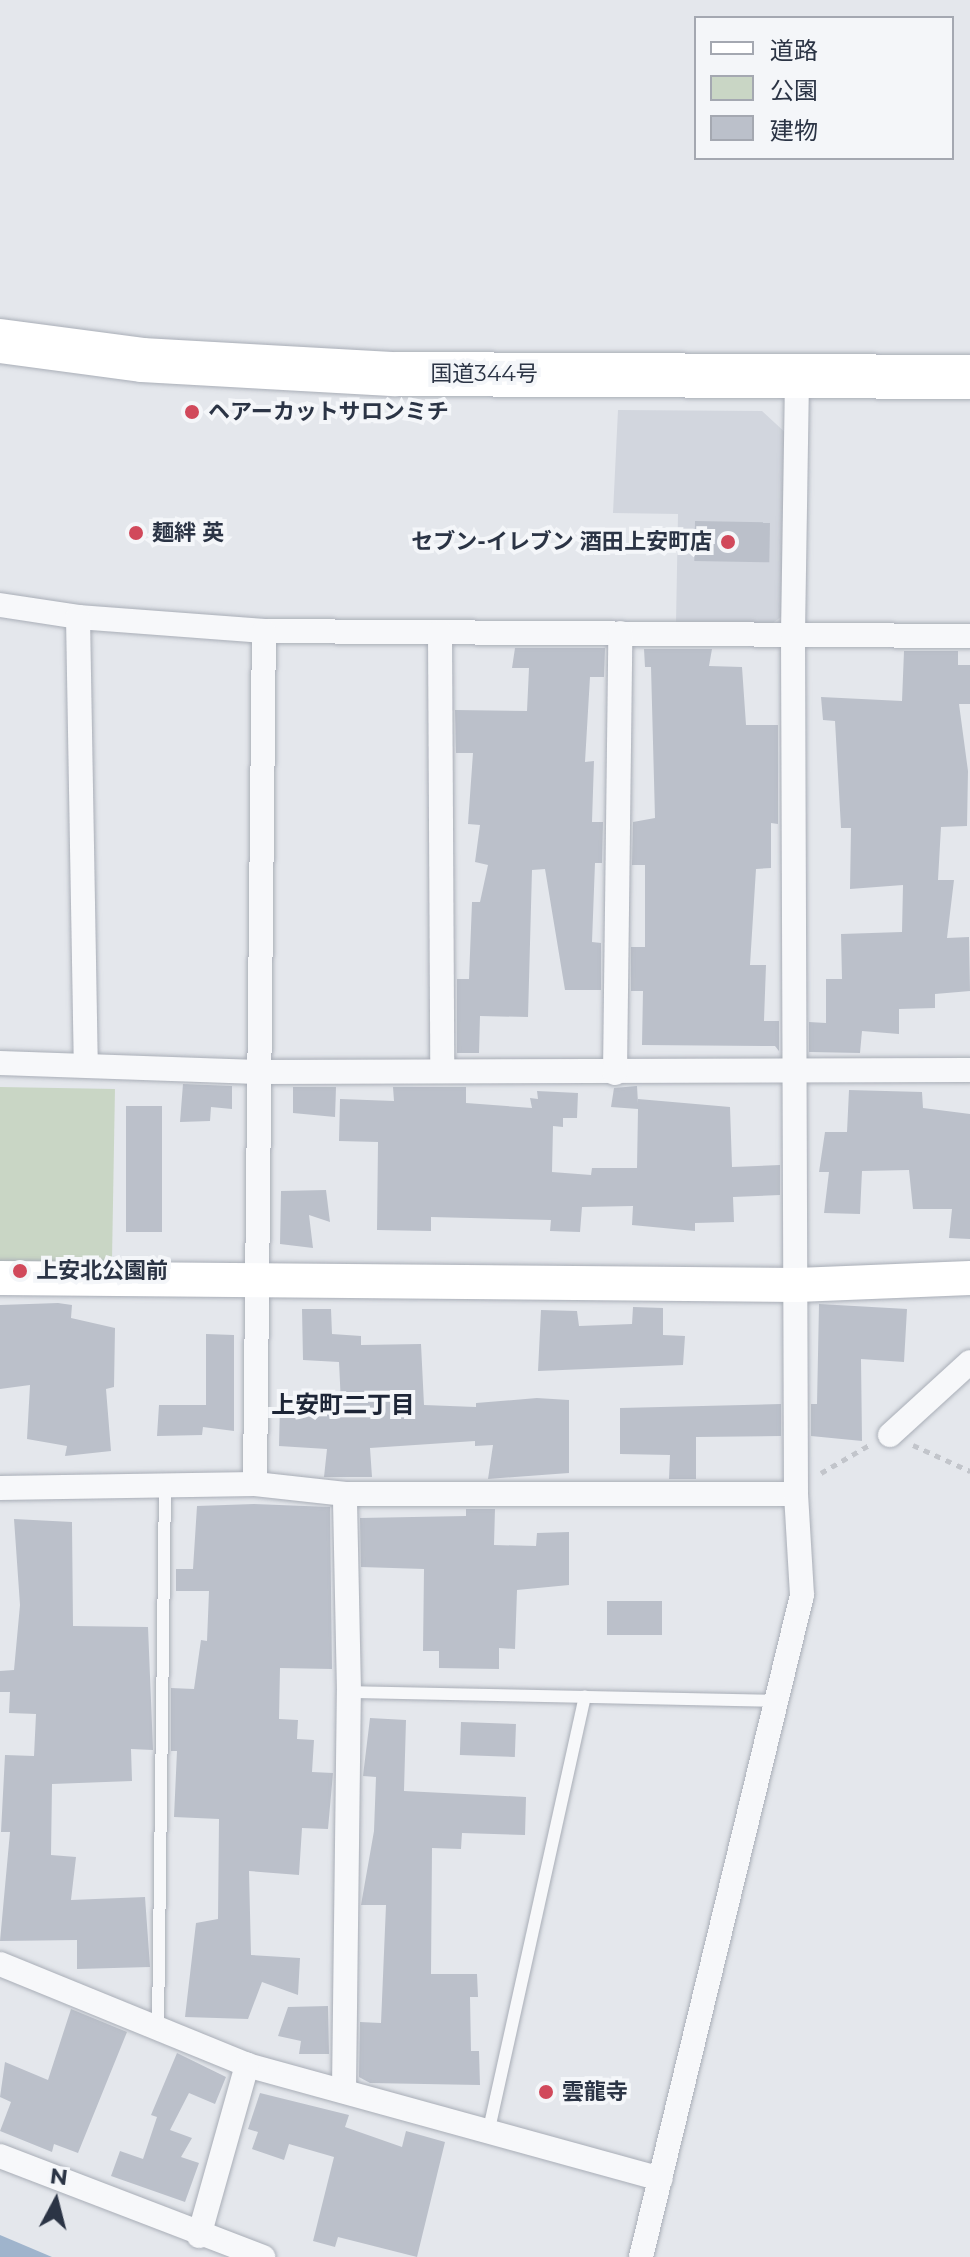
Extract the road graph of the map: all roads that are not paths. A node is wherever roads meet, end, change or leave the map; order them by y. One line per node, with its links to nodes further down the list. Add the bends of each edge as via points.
1 (0, 341): 2 (highway, 国道344号, via 142,360 396,374)
2 (797, 375): 3 (highway, 国道344号); 9 (street)
3 (970, 377)
4 (0, 605): 5 (street)
5 (78, 617): 6 (street); 12 (street)
6 (264, 631): 7 (street); 15 (street)
7 (440, 632): 8 (street); 14 (street)
8 (620, 633): 9 (street); 16 (street)
9 (793, 634): 10 (street); 17 (street)
10 (970, 636)
11 (0, 1063): 12 (street)
12 (86, 1064): 15 (street)
13 (970, 1070): 17 (street)
14 (442, 1071): 15 (street); 16 (street)
15 (258, 1072): 20 (street)
16 (615, 1073): 17 (street)
17 (795, 1074): 21 (street)
18 (0, 1278): 20 (street)
19 (970, 1278): 21 (street)
20 (257, 1281): 21 (street); 24 (street)
21 (797, 1285): 28 (street)
22 (970, 1362): 23 (street)
23 (890, 1435)
24 (255, 1484): 25 (street); 27 (street)
25 (165, 1485): 26 (street); 33 (lane)
26 (0, 1488)
27 (345, 1494): 28 (street); 29 (street)
28 (796, 1494): 31 (street, via 802,1595)
29 (349, 1692): 30 (lane); 35 (street)
30 (585, 1697): 31 (lane); 36 (lane)
31 (776, 1701): 38 (street)
32 (0, 1964): 33 (street)
33 (158, 2026): 34 (street)
34 (247, 2065): 35 (street); 39 (street)
35 (344, 2090): 36 (street)
36 (489, 2129): 38 (street)
37 (0, 2156): 39 (street)
38 (661, 2179): 41 (street)
39 (199, 2236): 40 (street)
40 (263, 2257)
41 (641, 2257)

